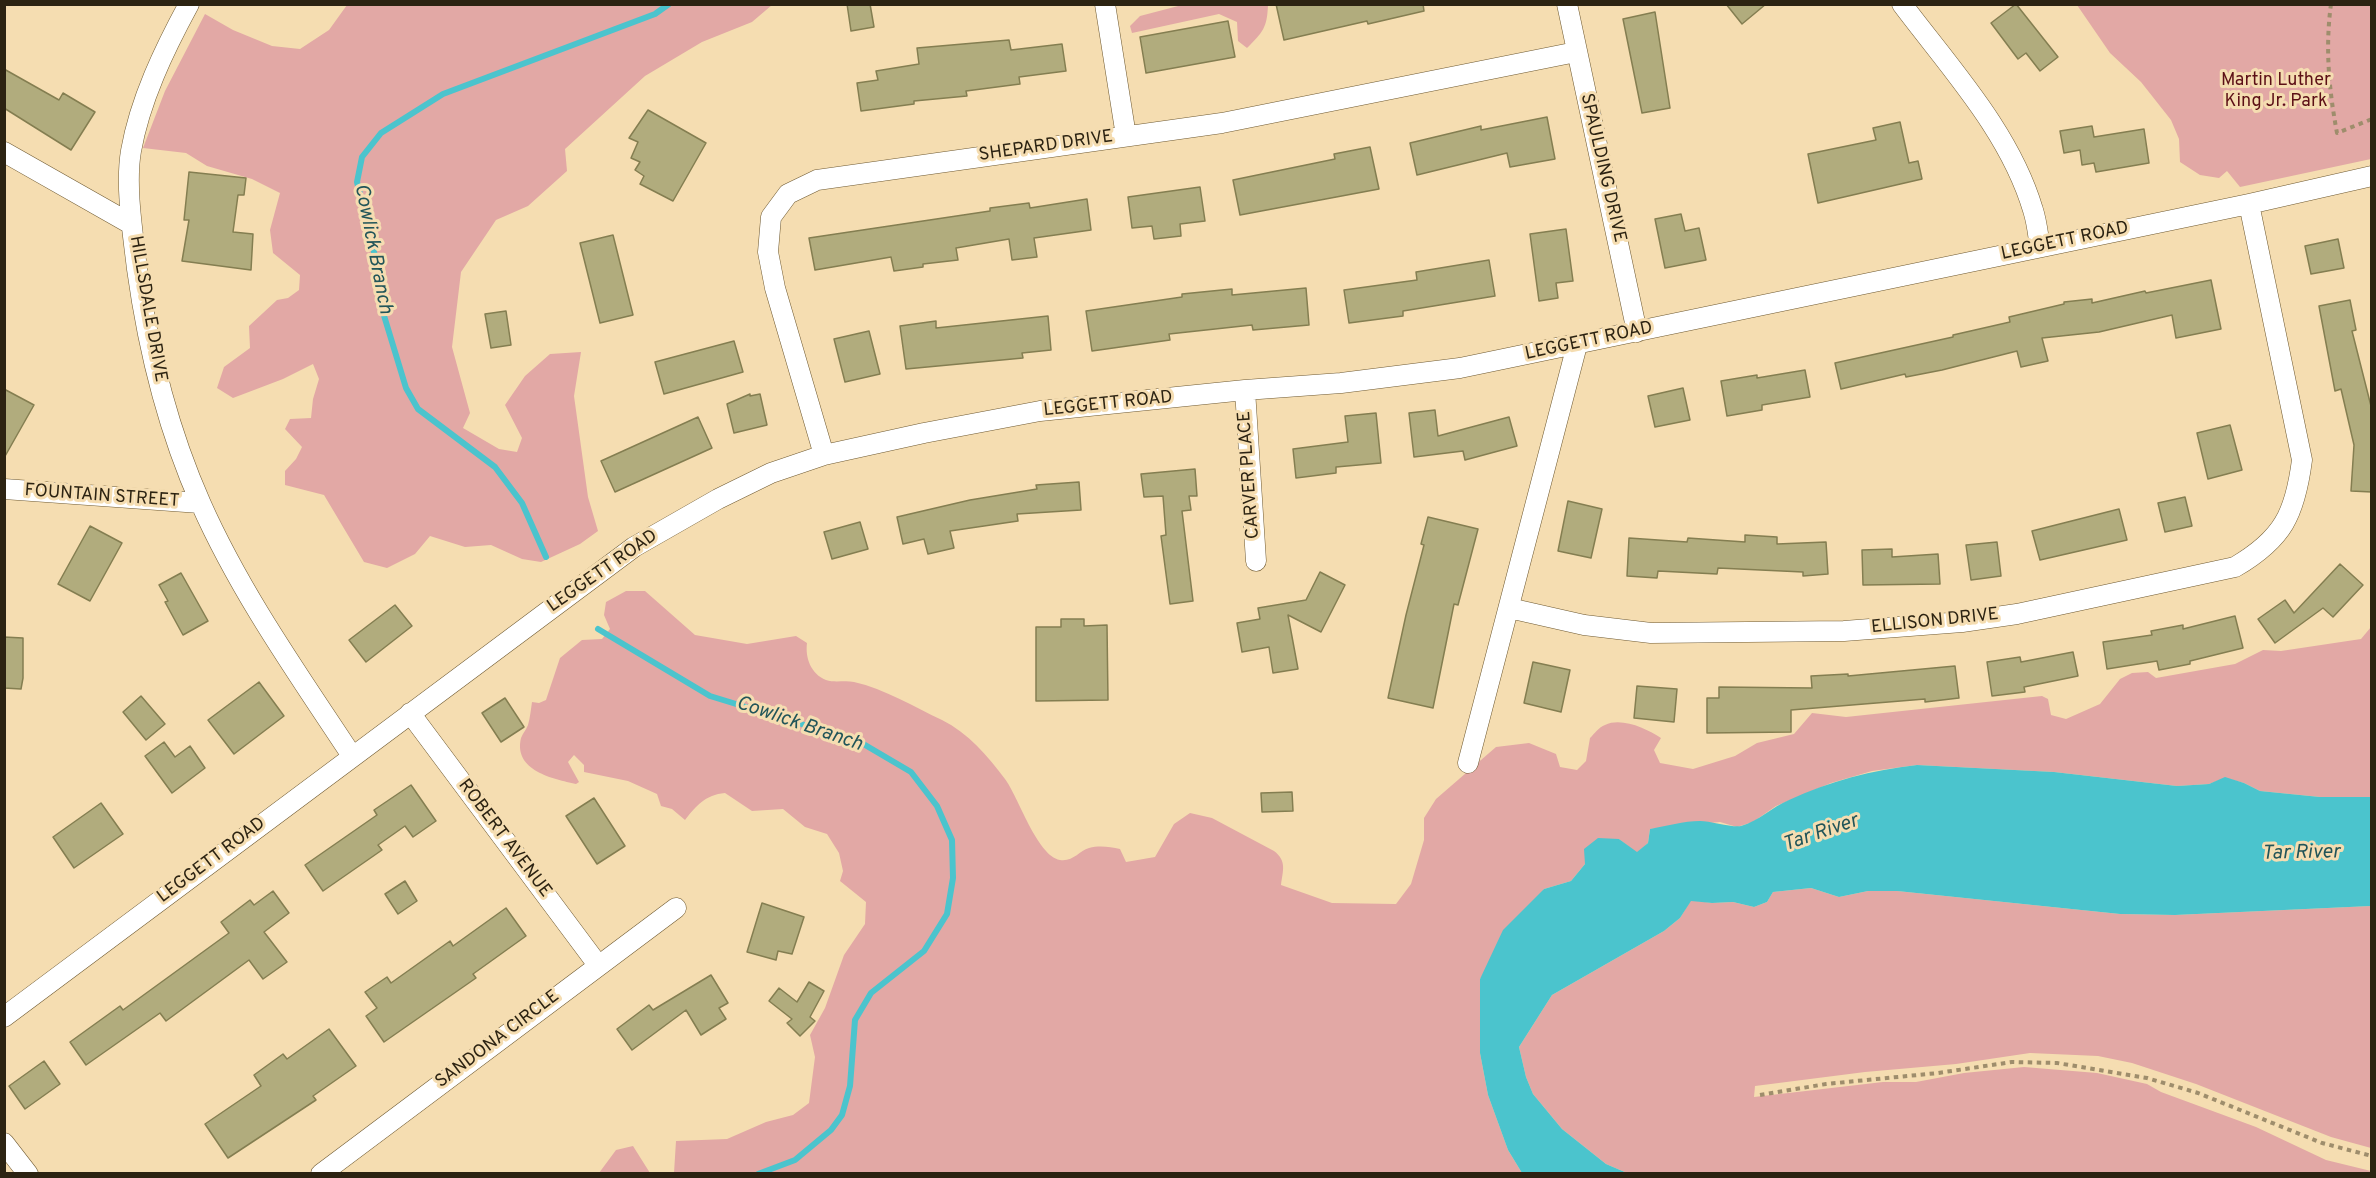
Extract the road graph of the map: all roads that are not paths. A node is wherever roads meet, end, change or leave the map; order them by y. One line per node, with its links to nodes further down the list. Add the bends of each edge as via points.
1 (189, 4): 10 (street, HILLSDALE DRIVE, via 155,74 130,153)
2 (1105, 4): 6 (street)
3 (1567, 4): 5 (street, SPAULDING DRIVE)
4 (1902, 4): 11 (street, via 2003,143 2033,210)
5 (1576, 52): 6 (street, SHEPARD DRIVE, via 1233,121); 12 (street, SPAULDING DRIVE)
6 (1126, 136): 15 (street, SHEPARD DRIVE, via 816,180 788,194 771,217 768,252)
7 (4, 152): 10 (street)
8 (2372, 176): 9 (street, LEGGETT ROAD)
9 (2249, 204): 11 (street, LEGGETT ROAD); 19 (street, ELLISON DRIVE, via 2302,460 2298,492 2284,525 2259,553 2235,567 2018,614 1844,630 1651,633 1584,625)
10 (132, 224): 17 (street, HILLSDALE DRIVE, via 152,358)
11 (2040, 247): 12 (street, LEGGETT ROAD)
12 (1637, 332): 13 (street, LEGGETT ROAD)
13 (1577, 345): 14 (street, LEGGETT ROAD, via 1460,368); 19 (street)
14 (1245, 390): 15 (street, LEGGETT ROAD, via 1040,411); 18 (street, CARVER PLACE)
15 (824, 456): 20 (street, LEGGETT ROAD, via 771,473 634,547)
16 (4, 489): 17 (street, FOUNTAIN STREET)
17 (200, 503): 21 (street, HILLSDALE DRIVE, via 266,626)
18 (1256, 561)
19 (1509, 608): 22 (street)
20 (410, 713): 21 (street, LEGGETT ROAD); 24 (street, ROBERT AVENUE)
21 (352, 756): 25 (street, LEGGETT ROAD)
22 (1468, 764)
23 (676, 908): 24 (street, SANDONA CIRCLE)
24 (598, 965): 28 (street, SANDONA CIRCLE)
25 (4, 1017)
26 (4, 1143): 27 (street)
27 (28, 1173)
28 (321, 1173)

